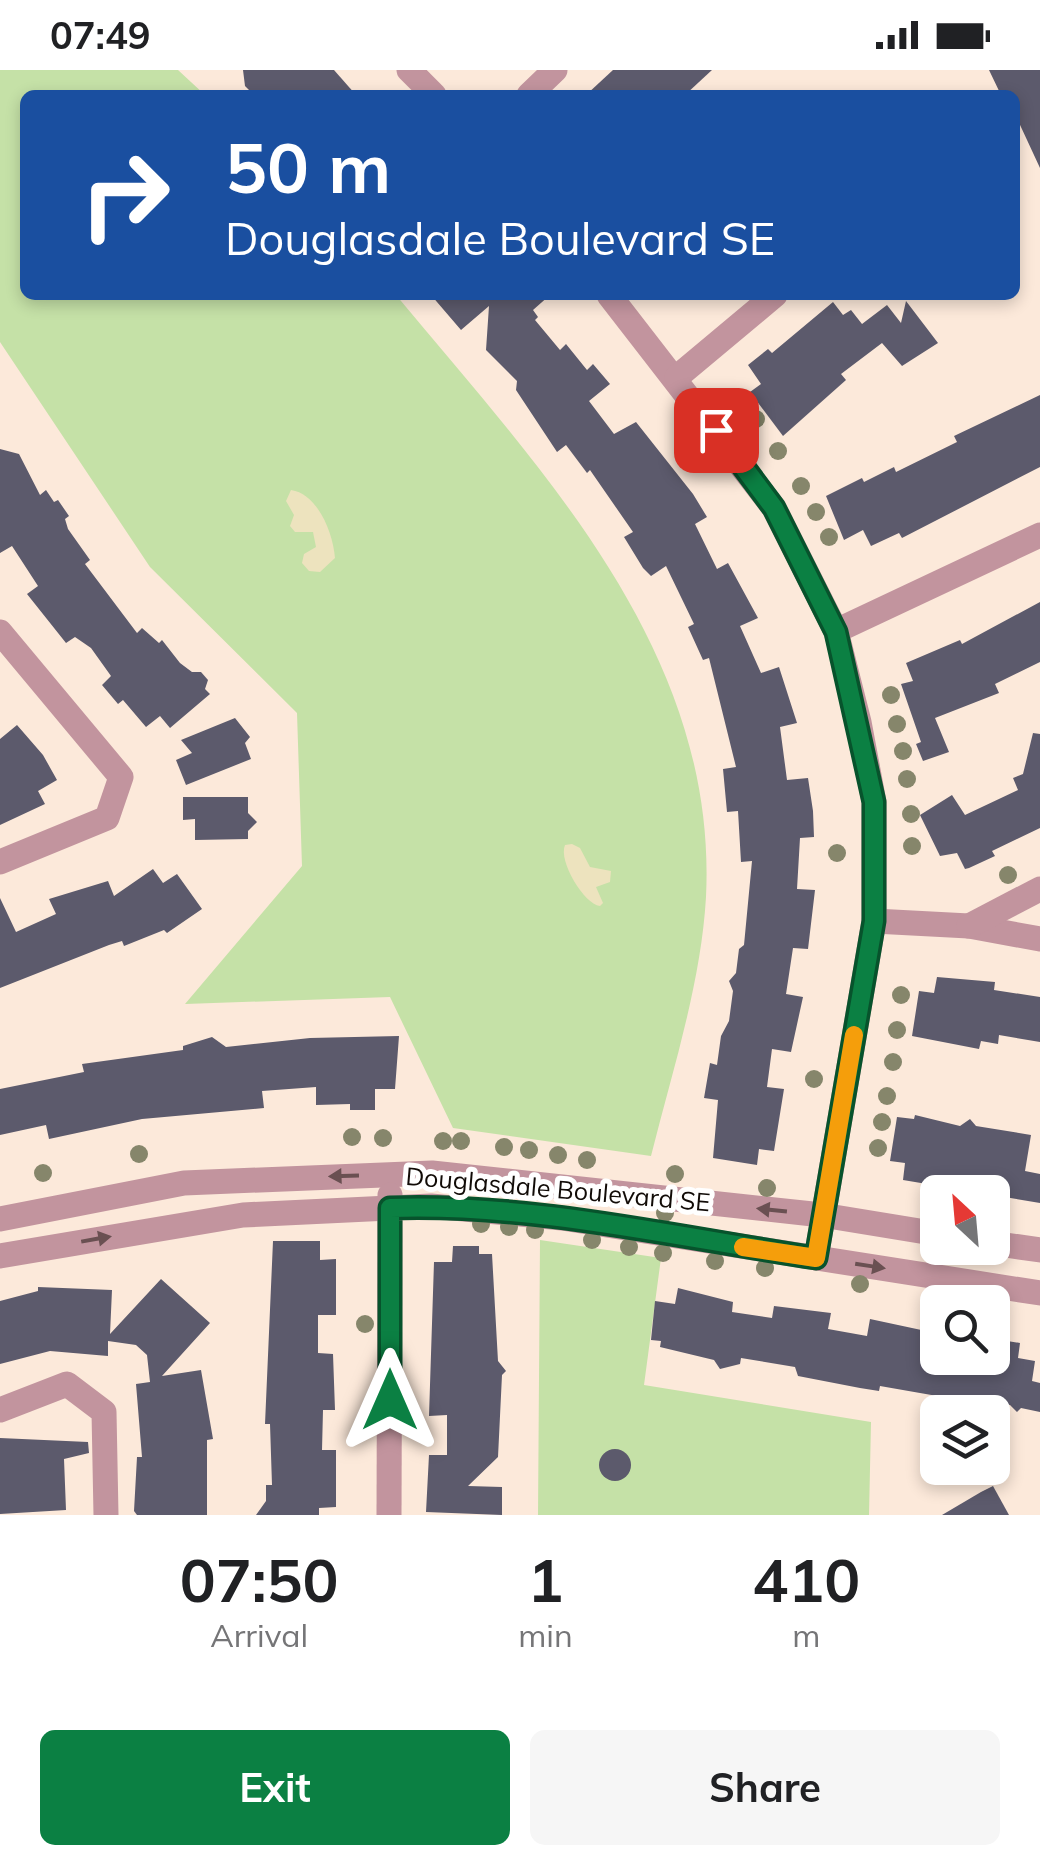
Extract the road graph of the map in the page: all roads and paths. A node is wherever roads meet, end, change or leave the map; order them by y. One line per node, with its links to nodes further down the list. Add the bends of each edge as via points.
1 (409, 70): 3 (street)
2 (555, 70): 4 (street)
3 (429, 90)
4 (533, 90)
5 (613, 300): 7 (street)
6 (768, 300): 7 (street)
7 (677, 378): 10 (street, via 774,508)
8 (1040, 535): 10 (street)
9 (0, 632): 11 (street, via 121,777 107,818)
10 (836, 632): 13 (street, via 874,802)
11 (0, 862)
12 (1040, 889): 14 (street)
13 (874, 921): 14 (street); 18 (street)
14 (969, 926): 15 (street)
15 (1040, 938)
16 (390, 1174): 17 (street); 18 (street, Douglasdale Boulevard SE, one-way to 16); 19 (street, Douglasdale Boulevard SE, one-way to 19, via 184,1183)
17 (390, 1208): 23 (street, Douglasdale Boulevard SE, one-way to 17, via 243,1215); 24 (street, Douglasdale Boulevard SE, via 562,1218); 28 (street)
18 (822, 1215): 20 (street, Douglasdale Boulevard SE); 24 (street)
19 (0, 1218)
20 (920, 1231)
21 (1010, 1245): 22 (street)
22 (1040, 1250)
23 (0, 1256)
24 (816, 1258): 25 (street, Douglasdale Boulevard SE, one-way to 25)
25 (1040, 1293)
26 (0, 1410): 27 (street, via 67,1384 104,1412)
27 (106, 1515)
28 (389, 1515)

